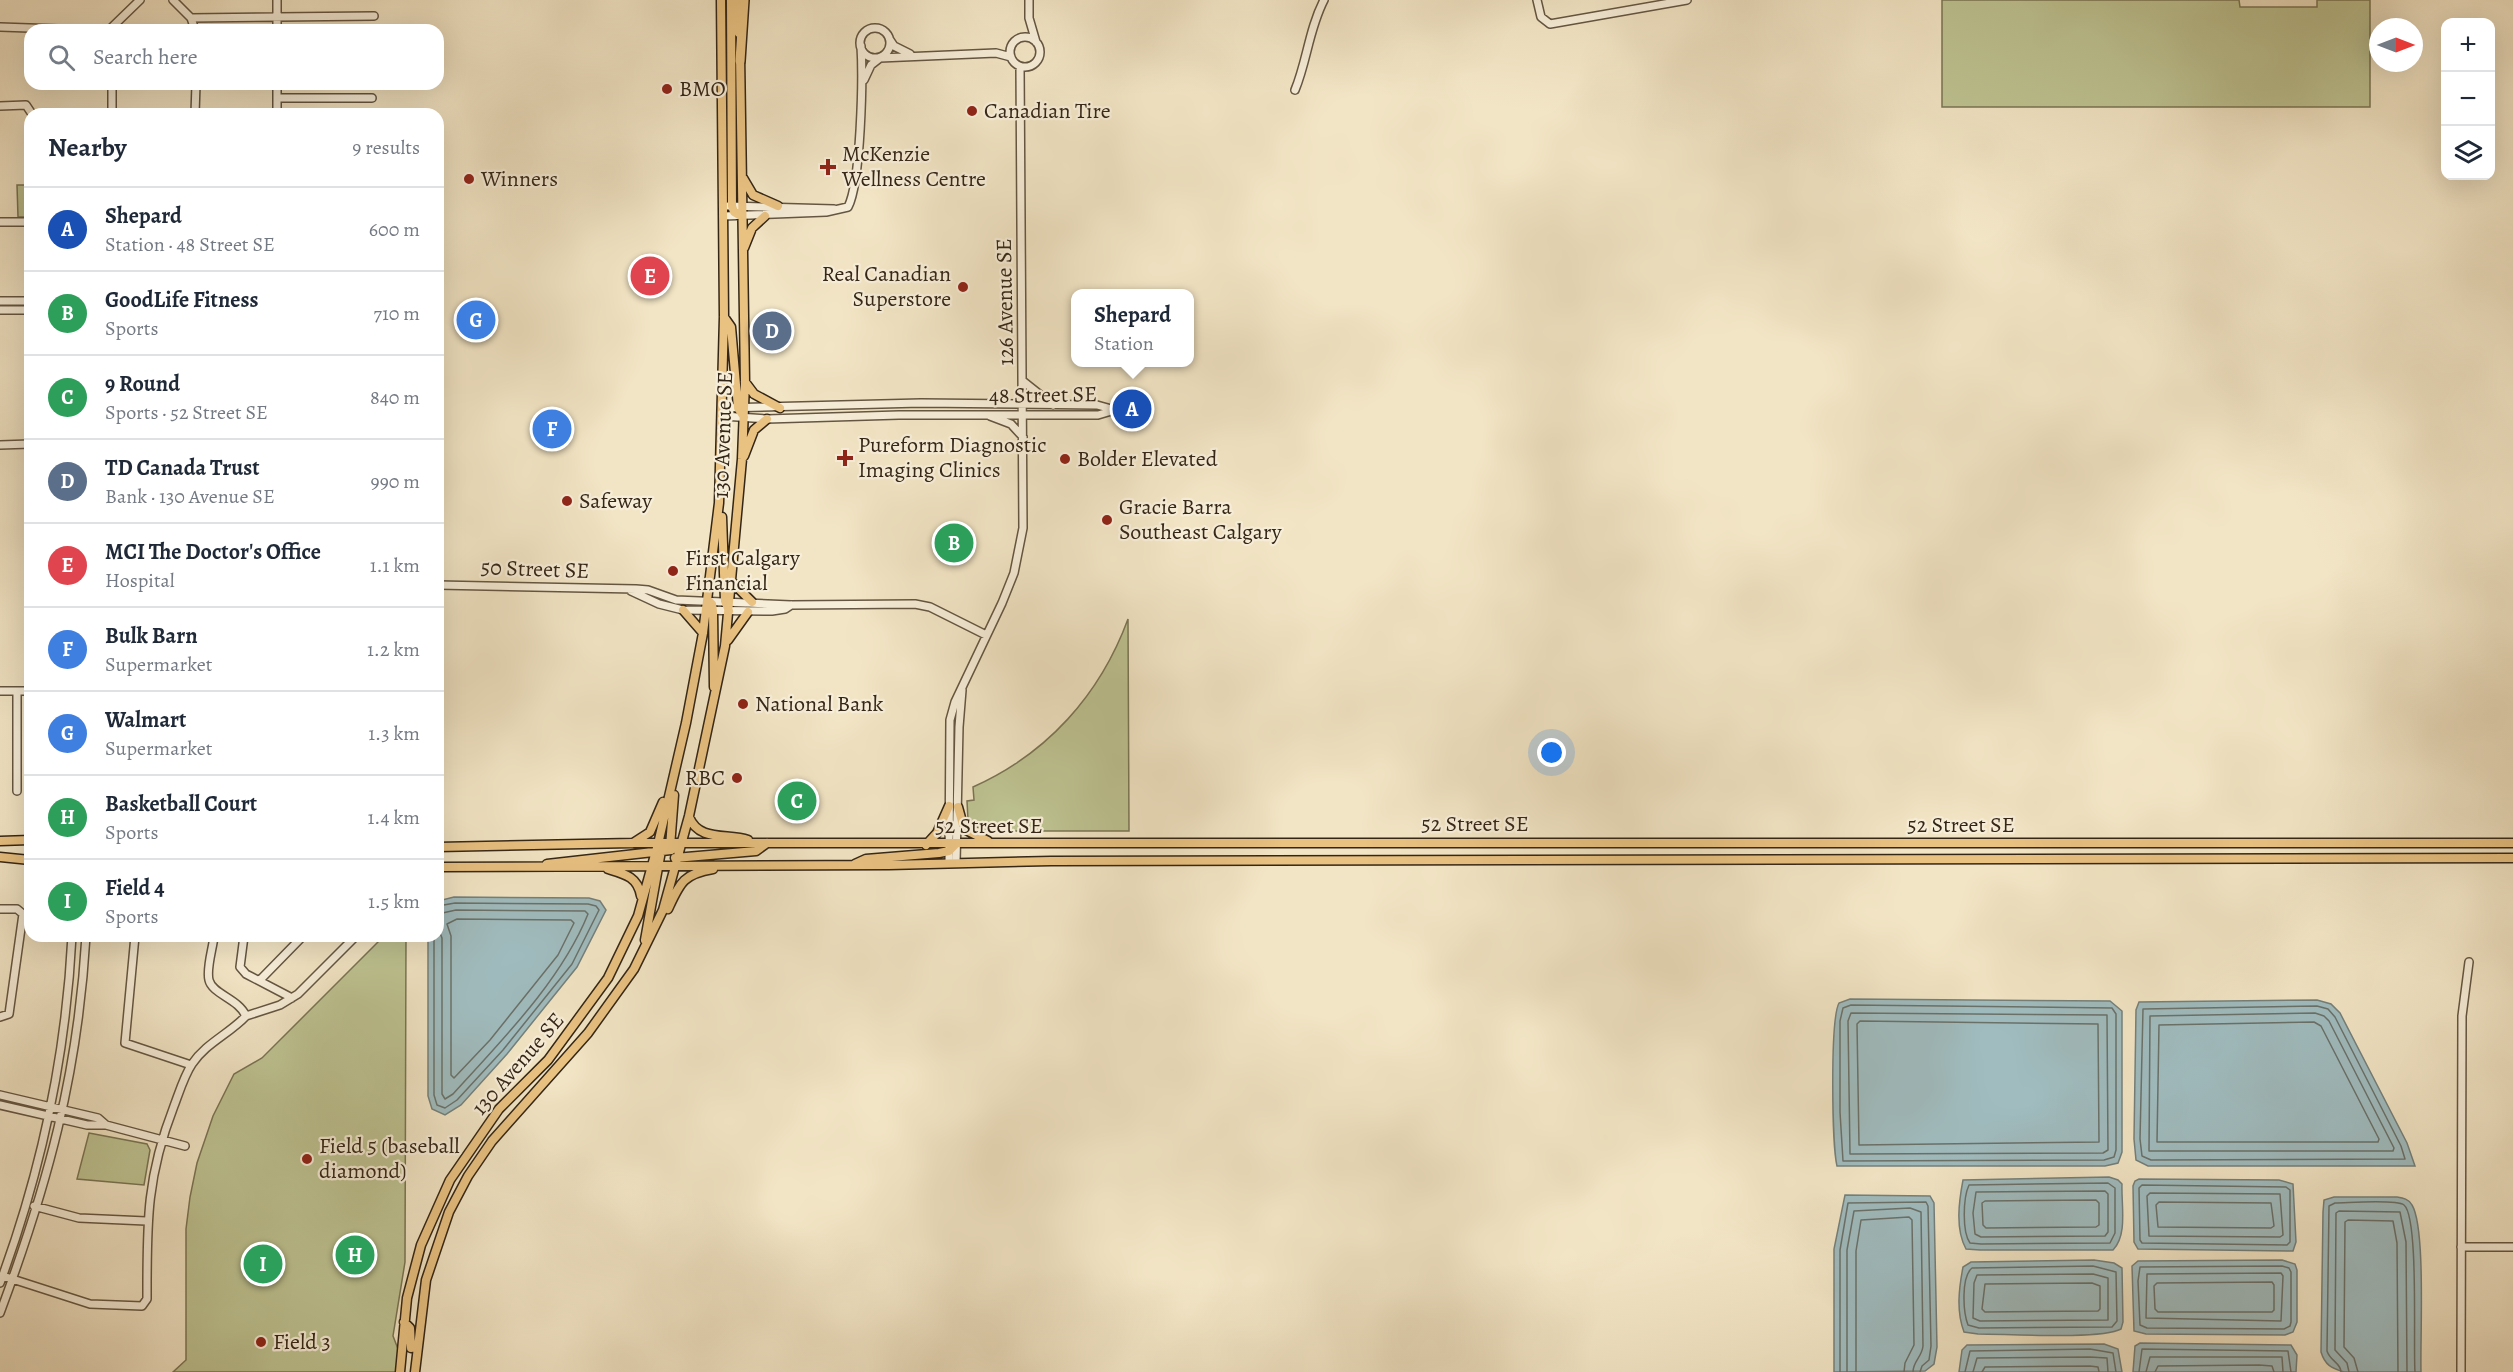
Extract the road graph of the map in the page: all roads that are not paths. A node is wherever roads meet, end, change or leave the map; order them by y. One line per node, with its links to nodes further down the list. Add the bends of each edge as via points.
1 (140, 0): 16 (street)
2 (173, 0): 13 (street)
3 (277, 0): 14 (street)
4 (722, 0): 46 (main road, 130 Avenue SE)
5 (731, 0): 46 (main road)
6 (737, 0): 30 (main road, 130 Avenue SE)
7 (744, 0): 30 (highway)
8 (1029, 0): 15 (street)
9 (1324, 0): 36 (street, via 1309,36)
10 (1537, 0): 11 (street, via 1545,22 1557,24)
11 (1687, 0)
12 (374, 16): 14 (street)
13 (191, 18): 14 (street); 17 (street)
14 (277, 18): 18 (street)
15 (1029, 18): 22 (street); 23 (street)
16 (116, 24)
17 (193, 24)
18 (277, 24)
19 (0, 27): 20 (street)
20 (24, 28)
21 (889, 37): 25 (street, via 878,29 869,30 862,37); 27 (street, via 894,46); 29 (street, via 888,50)
22 (1024, 37): 23 (street); 24 (street)
23 (1036, 42): 31 (street, via 1039,59 1033,66)
24 (1012, 44): 26 (street); 28 (street)
25 (861, 46): 29 (street, via 866,55); 32 (street)
26 (996, 53): 27 (street); 28 (street)
27 (918, 56): 29 (street)
28 (1011, 57): 31 (street)
29 (880, 58): 32 (street, via 870,67)
30 (740, 61): 44 (main road, 130 Avenue SE)
31 (1022, 67): 58 (street, 126 Avenue SE)
32 (862, 86): 47 (street, via 852,199 848,207)
33 (112, 90): 41 (street)
34 (196, 90): 42 (street)
35 (277, 90): 37 (street)
36 (1295, 90)
37 (277, 98): 38 (street); 43 (street)
38 (372, 98)
39 (0, 106): 40 (street)
40 (28, 108)
41 (112, 108)
42 (195, 108)
43 (277, 108)
44 (741, 174): 45 (main road, via 753,195); 46 (main road, 130 Avenue SE)
45 (778, 206): 46 (street); 47 (street)
46 (732, 210): 48 (street); 51 (main road, 130 Avenue SE); 56 (main road, 130 Avenue SE)
47 (836, 210): 48 (street)
48 (765, 216): 51 (main road, via 752,228)
49 (0, 222): 50 (street)
50 (24, 222)
51 (743, 251): 57 (main road, 130 Avenue SE)
52 (0, 301): 53 (street)
53 (24, 301)
54 (0, 310): 55 (street)
55 (24, 310)
56 (724, 317): 62 (main road, via 731,327); 63 (main road, 130 Avenue SE)
57 (745, 382): 61 (main road, via 754,394); 62 (main road, 130 Avenue SE)
58 (1024, 382): 59 (street, 126 Avenue SE); 60 (street)
59 (1023, 404): 60 (street, 48 Street SE); 61 (street, 48 Street SE); 65 (street, 126 Avenue SE)
60 (1053, 405): 65 (street, 48 Street SE, via 1097,405 1115,410 1098,415)
61 (780, 408): 62 (street, 48 Street SE)
62 (742, 411): 63 (street, 48 Street SE); 66 (street, 48 Street SE); 70 (main road, 130 Avenue SE)
63 (723, 412): 71 (main road, 130 Avenue SE)
64 (985, 414): 65 (street, 48 Street SE); 66 (street, 48 Street SE); 67 (street, via 1011,424)
65 (1023, 415): 67 (street, 126 Avenue SE)
66 (767, 419): 70 (main road, via 755,429)
67 (1023, 438): 84 (street, 126 Avenue SE, via 1022,538 1014,573)
68 (24, 444): 69 (street)
69 (0, 445)
70 (742, 459): 72 (main road, 130 Avenue SE)
71 (719, 503): 75 (main road, 130 Avenue SE); 76 (main road)
72 (733, 583): 76 (main road, 130 Avenue SE); 77 (main road)
73 (444, 585): 74 (street, 50 Street SE)
74 (630, 590): 75 (street, 50 Street SE, via 648,590 676,600); 79 (street, 50 Street SE)
75 (708, 600): 76 (street, 50 Street SE); 80 (main road, via 712,604)
76 (728, 601): 77 (street, 50 Street SE); 81 (main road)
77 (752, 602): 78 (street, 50 Street SE)
78 (791, 604): 82 (street, 50 Street SE, via 785,609); 84 (street, 50 Street SE, via 922,605)
79 (683, 610): 80 (street, 50 Street SE); 83 (main road)
80 (710, 611): 81 (street, 50 Street SE); 83 (main road, 130 Avenue SE); 89 (main road)
81 (730, 611): 82 (street, 50 Street SE); 85 (main road, 130 Avenue SE)
82 (748, 612): 85 (main road)
83 (703, 633): 90 (main road, 130 Avenue SE)
84 (986, 635): 92 (street, 126 Avenue SE, via 962,688)
85 (725, 646): 89 (main road, 130 Avenue SE)
86 (0, 691): 87 (street)
87 (17, 691): 88 (street); 91 (street)
88 (24, 691)
89 (715, 696): 93 (main road, 130 Avenue SE)
90 (673, 780): 96 (main road, via 654,827); 105 (main road, 130 Avenue SE)
91 (17, 791)
92 (953, 807): 101 (main road); 102 (main road, via 964,829); 103 (street, 126 Avenue SE)
93 (689, 816): 99 (main road, 130 Avenue SE); 100 (main road, via 692,825 706,833 746,839)
94 (24, 840): 95 (main road)
95 (0, 841)
96 (632, 843): 104 (main road, 52 Street SE); 105 (main road, 52 Street SE)
97 (767, 843): 100 (main road, 52 Street SE); 101 (main road, 52 Street SE); 105 (main road, via 756,851)
98 (2513, 843): 102 (main road, 52 Street SE)
99 (681, 844): 100 (main road, 52 Street SE); 105 (main road, 130 Avenue SE); 105 (main road, 52 Street SE)
100 (754, 844)
101 (926, 844): 103 (main road, 52 Street SE)
102 (997, 844): 103 (main road, 52 Street SE)
103 (951, 846): 111 (street, 126 Avenue SE); 114 (main road, via 866,859)
104 (444, 847)
105 (668, 853): 112 (main road, 52 Street SE); 112 (main road, 130 Avenue SE); 113 (main road, 52 Street SE); 116 (main road); 127 (main road, 130 Avenue SE, via 663,910)
106 (24, 855): 107 (main road)
107 (13, 856): 108 (main road); 110 (main road)
108 (0, 857)
109 (2513, 858): 111 (main road, 52 Street SE)
110 (24, 859)
111 (953, 863): 114 (main road, 52 Street SE)
112 (656, 864): 117 (main road, 52 Street SE); 118 (main road, 130 Avenue SE); 127 (main road)
113 (738, 865): 114 (main road, 52 Street SE); 130 (main road, via 686,877 638,970)
114 (852, 865)
115 (444, 867): 116 (main road, 52 Street SE)
116 (535, 867): 117 (main road, 52 Street SE)
117 (601, 867): 118 (main road, via 636,881)
118 (641, 906): 153 (main road, 130 Avenue SE, via 624,949 580,1019 548,1060 499,1109 450,1180 421,1245)
119 (0, 909): 133 (street, via 17,909 23,914 9,1014)
120 (71, 942): 137 (street, via 62,1039)
121 (86, 942): 138 (street, via 79,1021)
122 (134, 942): 134 (street, via 125,1043)
123 (213, 942): 132 (street, via 209,979 214,988 242,1007)
124 (243, 942): 129 (street, via 240,966 246,974)
125 (297, 942): 129 (street)
126 (350, 942): 131 (street)
127 (643, 950): 130 (main road, 130 Avenue SE)
128 (2469, 962): 147 (street, via 2462,1016)
129 (260, 980): 131 (street)
130 (619, 991): 151 (main road, 130 Avenue SE, via 588,1033 499,1132 468,1176 441,1234)
131 (292, 998): 132 (street)
132 (246, 1016): 134 (street, via 216,1038)
133 (0, 1017)
134 (191, 1065): 142 (street)
135 (0, 1095): 137 (street)
136 (0, 1105): 139 (street)
137 (50, 1106): 138 (street); 139 (street)
138 (64, 1110): 140 (street); 141 (street, via 98,1118)
139 (48, 1117): 140 (street); 144 (street)
140 (62, 1120): 141 (street); 145 (street)
141 (106, 1125): 142 (street)
142 (162, 1138): 143 (street); 146 (street)
143 (185, 1146)
144 (28, 1204): 145 (street); 149 (street)
145 (38, 1207): 146 (street, via 79,1218); 150 (street)
146 (147, 1221): 150 (street, via 147,1299 142,1306 90,1304)
147 (2461, 1246): 148 (street); 157 (street)
148 (2513, 1246)
149 (1, 1279): 150 (street)
150 (12, 1279): 152 (street)
151 (422, 1299): 153 (main road); 156 (main road, 130 Avenue SE)
152 (0, 1313)
153 (404, 1322): 154 (main road, 130 Avenue SE); 155 (main road, via 411,1335)
154 (400, 1372)
155 (410, 1372)
156 (415, 1372)
157 (2461, 1372)

